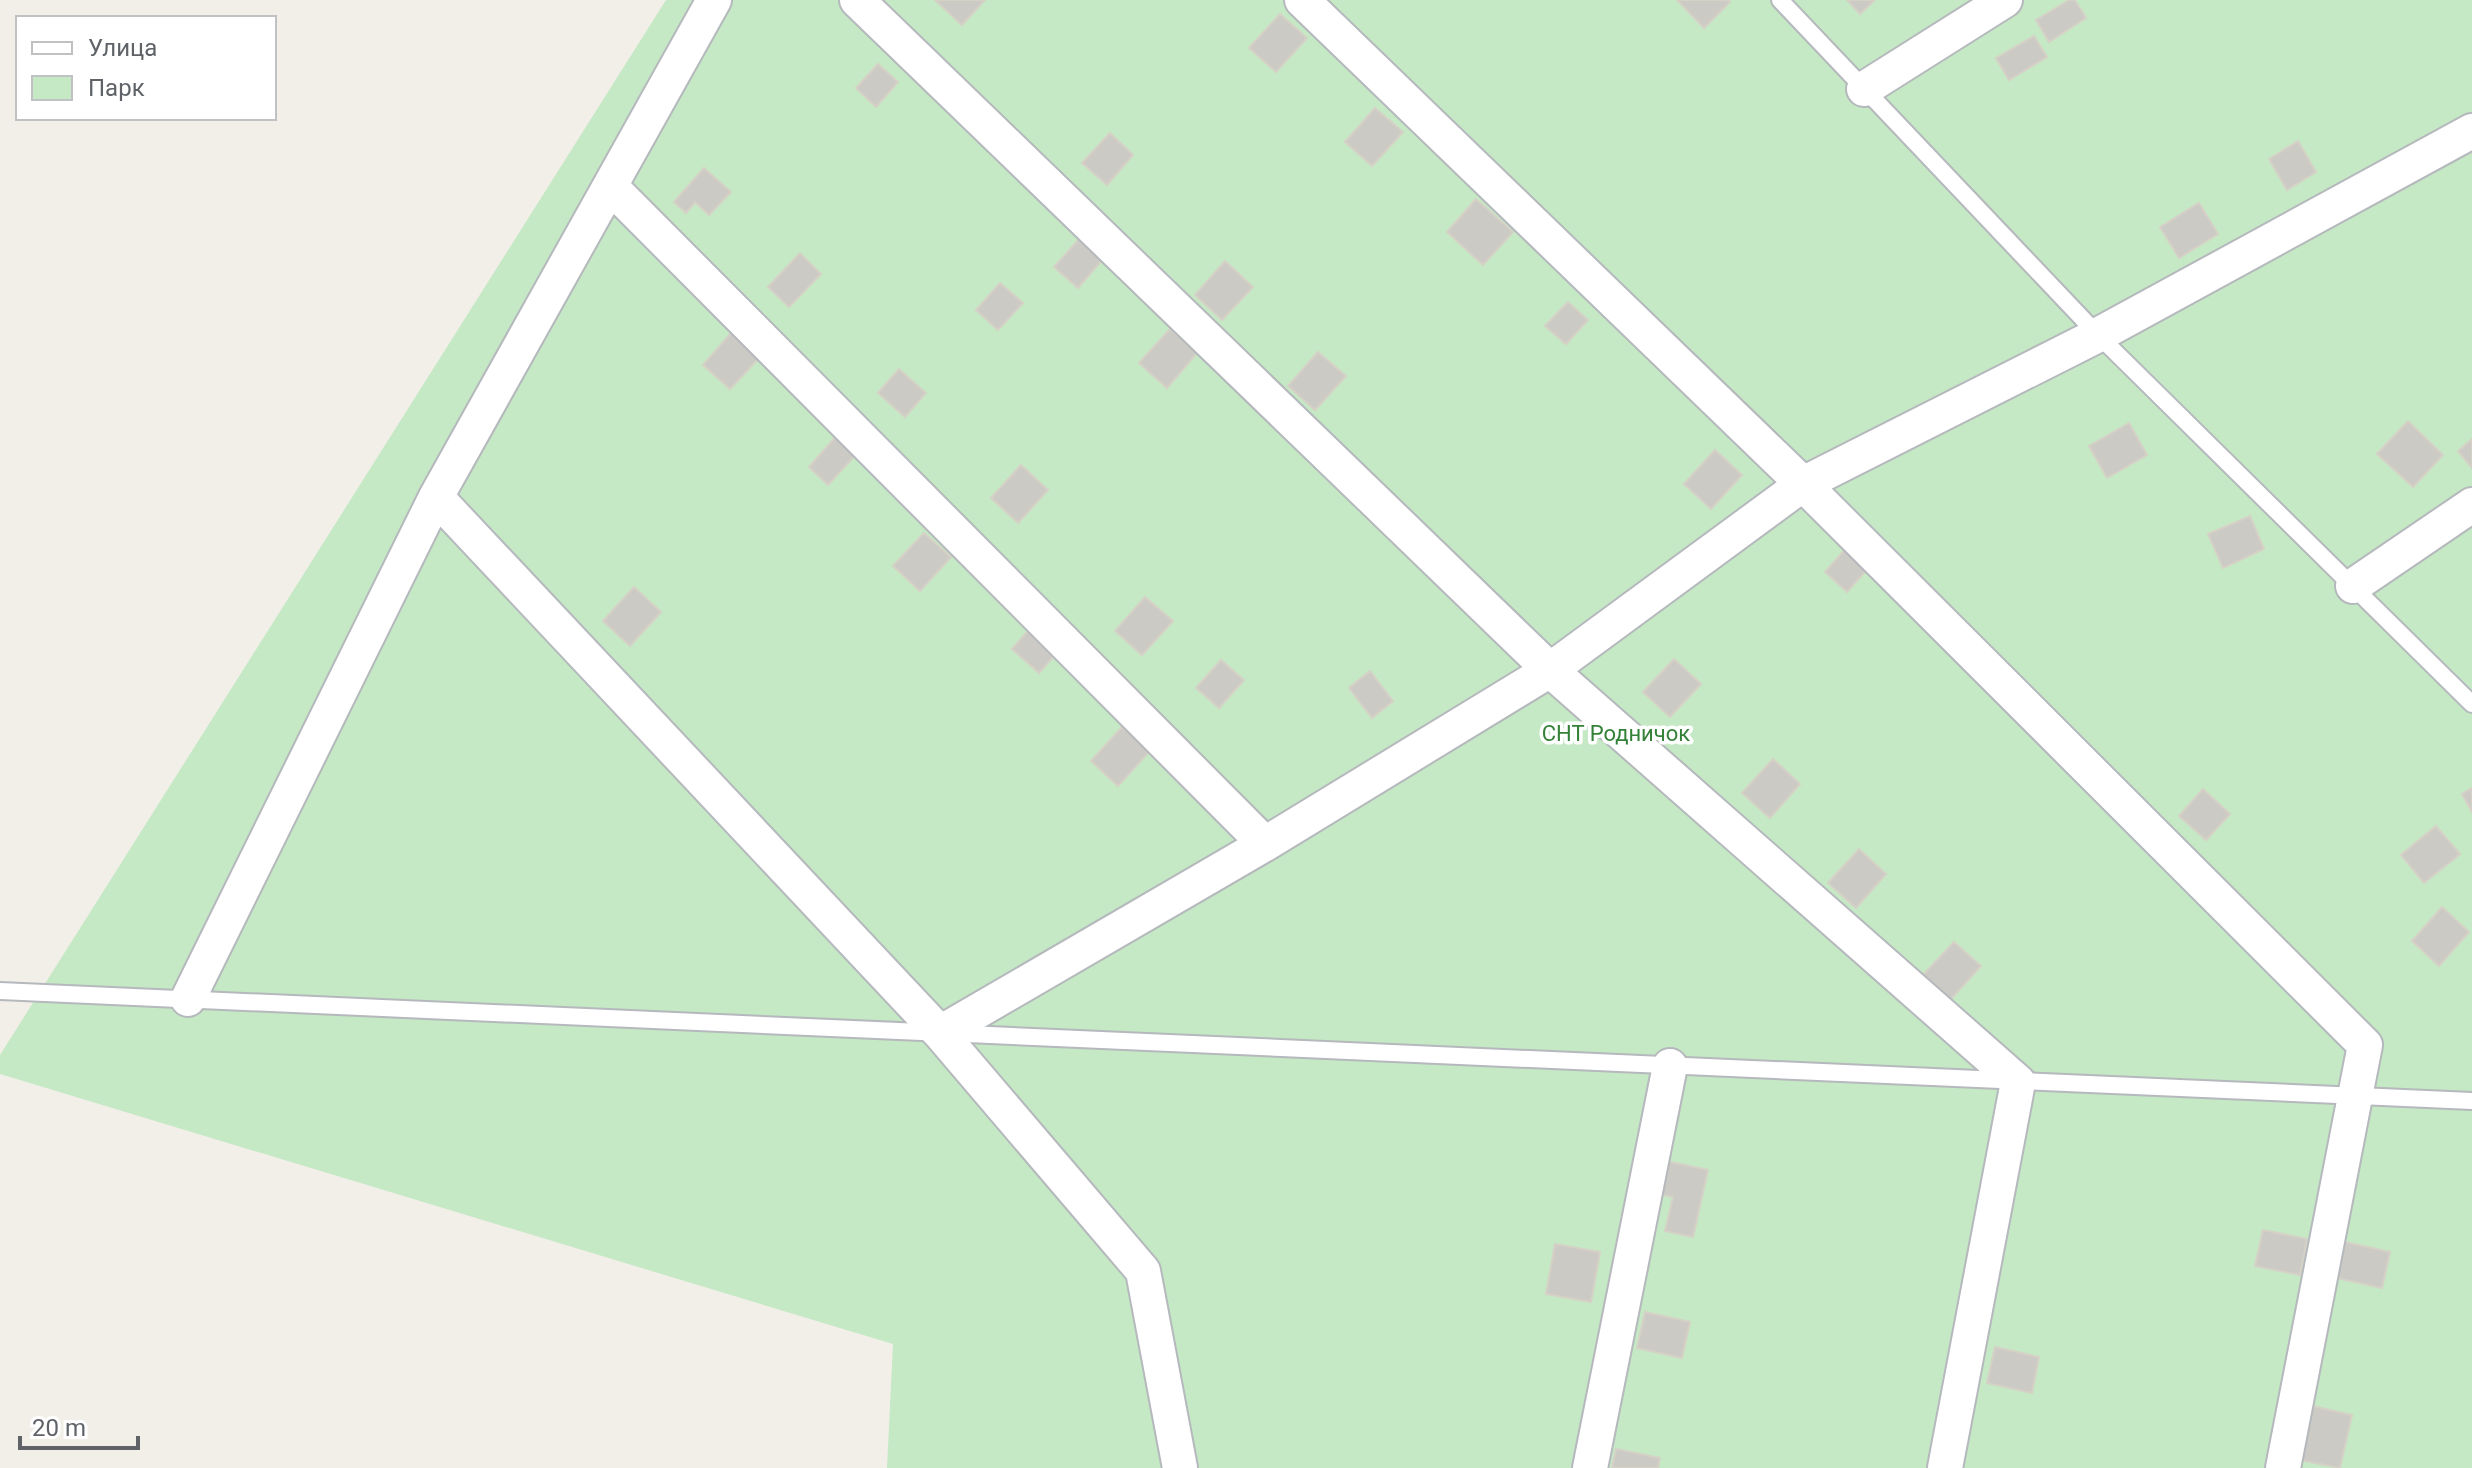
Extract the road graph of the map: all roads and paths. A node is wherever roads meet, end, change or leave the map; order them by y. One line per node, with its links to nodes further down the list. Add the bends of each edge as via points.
1 (714, 0): 8 (street)
2 (857, 0): 14 (street)
3 (1302, 0): 10 (street)
4 (1780, 0): 6 (lane)
5 (2005, 0): 6 (street)
6 (1864, 89): 9 (lane)
7 (2472, 131): 9 (street)
8 (610, 186): 11 (street); 16 (street)
9 (2098, 335): 10 (street); 13 (lane)
10 (1803, 484): 14 (street); 22 (street, via 2365,1045)
11 (436, 497): 18 (street); 19 (street)
12 (2472, 505): 13 (street)
13 (2353, 586): 15 (lane)
14 (1550, 670): 16 (street); 21 (street)
15 (2472, 704)
16 (1265, 844): 19 (street)
17 (0, 991): 18 (lane)
18 (188, 999): 19 (lane)
19 (940, 1033): 20 (lane); 24 (street, via 1143,1271)
20 (1670, 1066): 21 (lane); 25 (street)
21 (2018, 1082): 22 (lane); 26 (street)
22 (2354, 1097): 23 (lane); 27 (street)
23 (2472, 1101)
24 (1180, 1468)
25 (1590, 1468)
26 (1945, 1468)
27 (2283, 1468)

